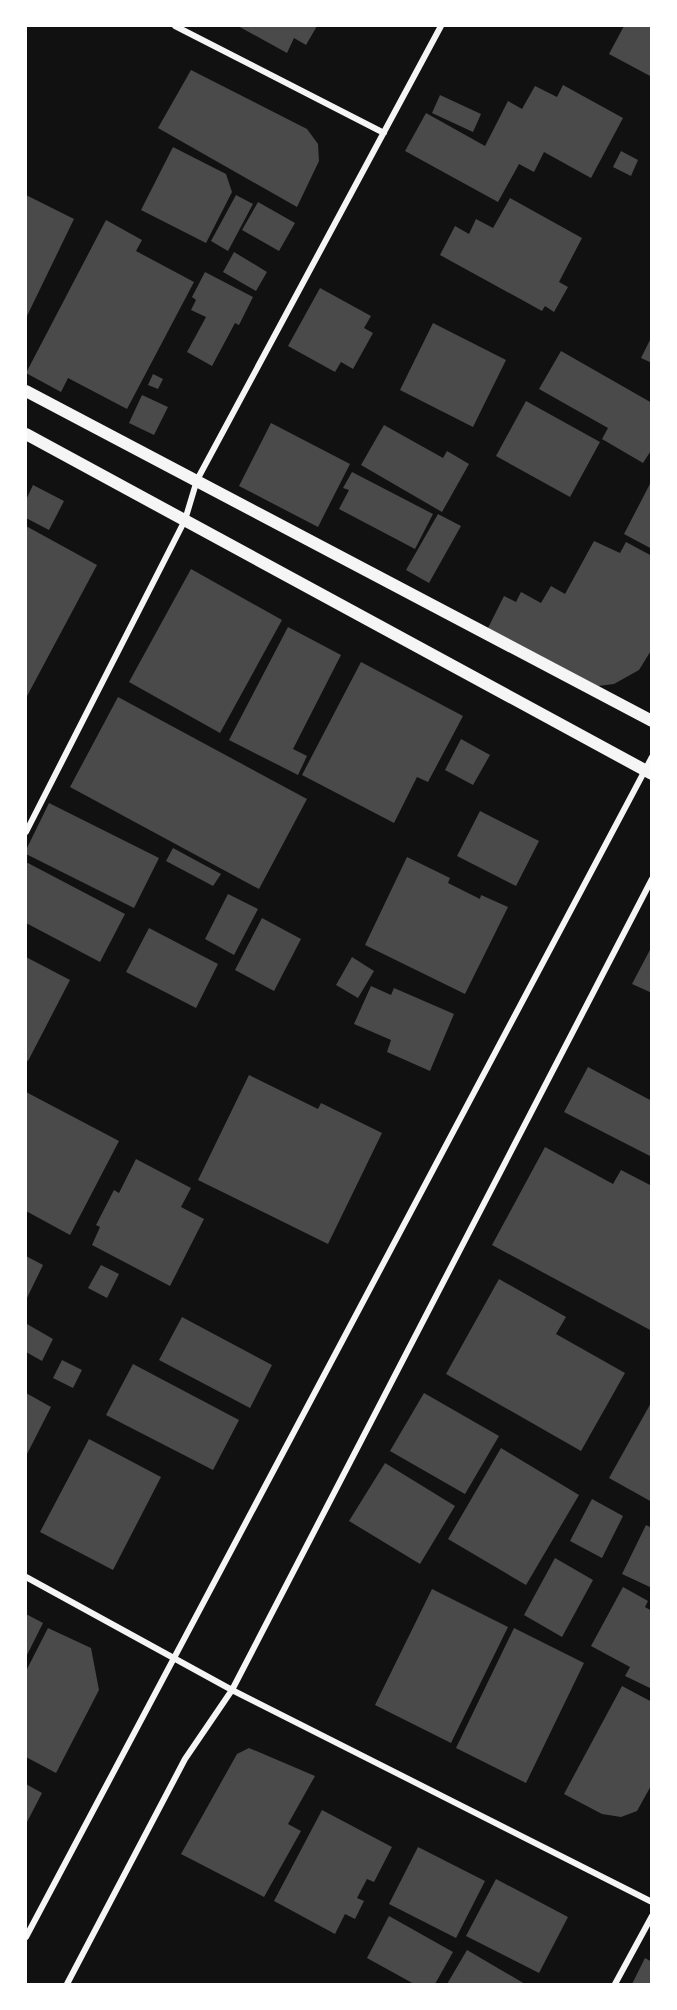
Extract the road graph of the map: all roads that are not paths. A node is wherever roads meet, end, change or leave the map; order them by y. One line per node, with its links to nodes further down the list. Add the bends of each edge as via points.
1 (175, 26): 3 (street)
2 (441, 26): 3 (street)
3 (384, 133): 6 (street)
4 (26, 391): 6 (main road)
5 (26, 434): 7 (main road)
6 (197, 480): 7 (street); 8 (main road)
7 (185, 519): 10 (main road); 11 (street)
8 (651, 722)
9 (651, 757): 10 (street)
10 (649, 772): 14 (street)
11 (26, 832)
12 (651, 879): 15 (street)
13 (26, 1577): 14 (street)
14 (173, 1656): 15 (street); 18 (street)
15 (232, 1690): 16 (street); 19 (street, via 185,1759)
16 (651, 1902)
17 (651, 1916): 20 (street)
18 (26, 1937)
19 (67, 1984)
20 (615, 1984)

